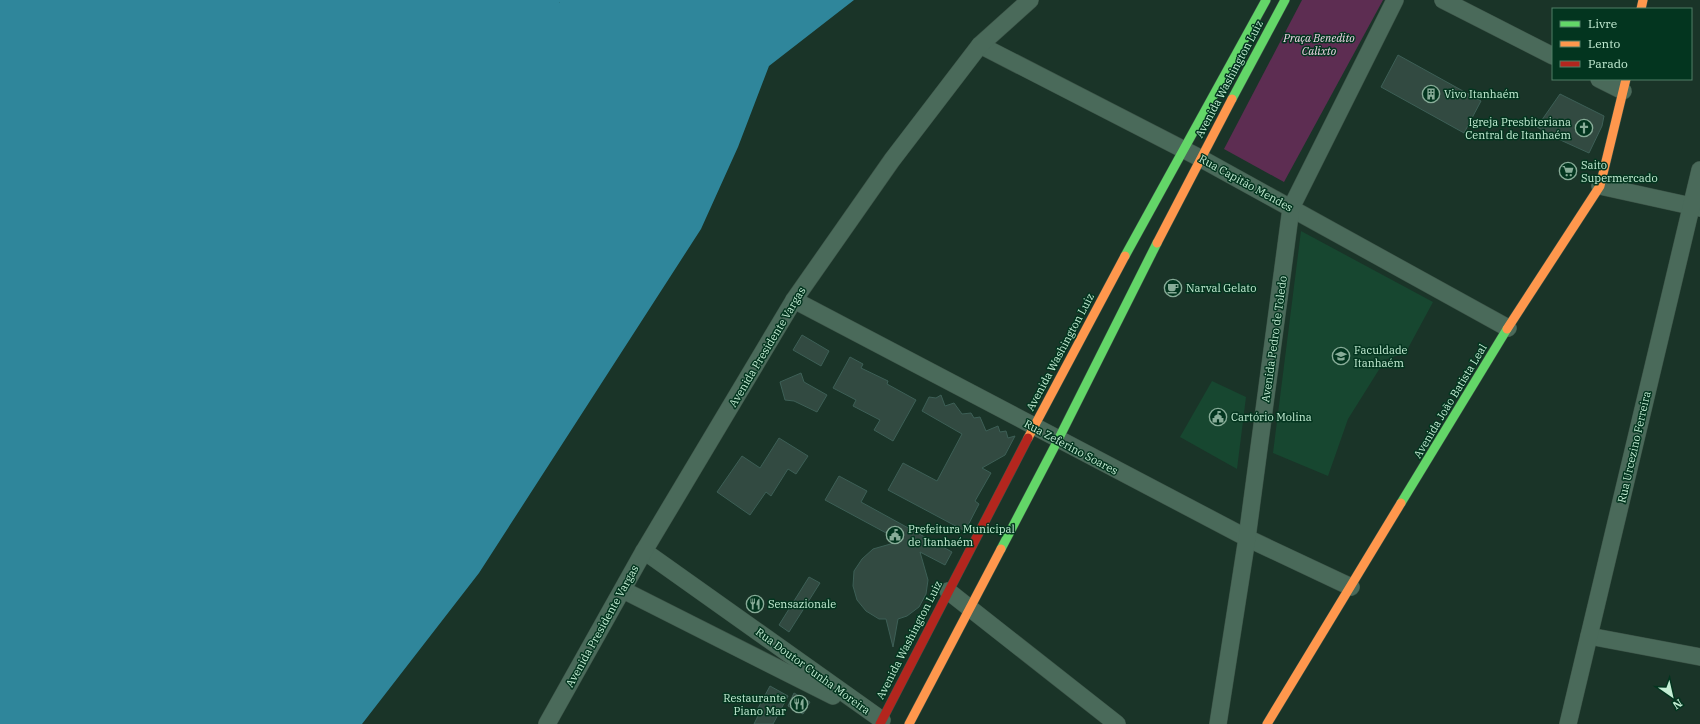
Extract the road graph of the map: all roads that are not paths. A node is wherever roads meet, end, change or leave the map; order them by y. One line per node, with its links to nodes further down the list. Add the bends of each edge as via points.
1 (1030, 0): 6 (street, Avenida Presidente Vargas)
2 (1266, 0): 10 (main road, Avenida Washington Luiz)
3 (1285, 0): 11 (main road, Avenida Washington Luiz)
4 (1395, 0): 14 (street, Avenida Pedro de Toledo)
5 (1443, 0): 7 (street)
6 (980, 45): 10 (street, Rua Capitão Mendes); 16 (street, Avenida Presidente Vargas, via 892,160)
7 (1552, 55)
8 (1603, 80): 9 (street)
9 (1624, 85): 13 (main road, Avenida João Batista Leal)
10 (1182, 150): 11 (street, Rua Capitão Mendes); 18 (main road, Avenida Washington Luiz)
11 (1200, 158): 14 (street, Rua Capitão Mendes); 19 (main road, Avenida Washington Luiz)
12 (1700, 170): 15 (street, Rua Urcezino Ferreira)
13 (1600, 186): 15 (street); 17 (main road, Avenida João Batista Leal)
14 (1291, 208): 17 (street, Rua Capitão Mendes); 20 (street, Avenida Pedro de Toledo)
15 (1696, 208): 26 (street, Rua Urcezino Ferreira)
16 (794, 300): 18 (street, Rua Zeferino Soares); 21 (street, Avenida Presidente Vargas)
17 (1508, 328): 22 (main road, Avenida João Batista Leal)
18 (1033, 427): 19 (street, Rua Zeferino Soares); 24 (main road, Avenida Washington Luiz)
19 (1058, 440): 20 (street, Rua Zeferino Soares); 25 (main road, Avenida Washington Luiz)
20 (1247, 538): 22 (street, Rua Zeferino Soares); 32 (street, Avenida Pedro de Toledo)
21 (644, 551): 23 (street, Avenida Presidente Vargas); 28 (street, Rua Doutor Cunha Moreira)
22 (1351, 587): 33 (main road, Avenida João Batista Leal)
23 (623, 590): 28 (street, Rua Doutor Cunha Moreira); 29 (street, Avenida Presidente Vargas)
24 (948, 591): 25 (street); 28 (main road, Avenida Washington Luiz)
25 (970, 608): 30 (main road, Avenida Washington Luiz); 31 (street)
26 (1589, 636): 27 (street); 34 (street, Rua Urcezino Ferreira)
27 (1700, 657)
28 (883, 723)
29 (547, 724)
30 (909, 724)
31 (1117, 724)
32 (1218, 724)
33 (1266, 724)
34 (1568, 724)

